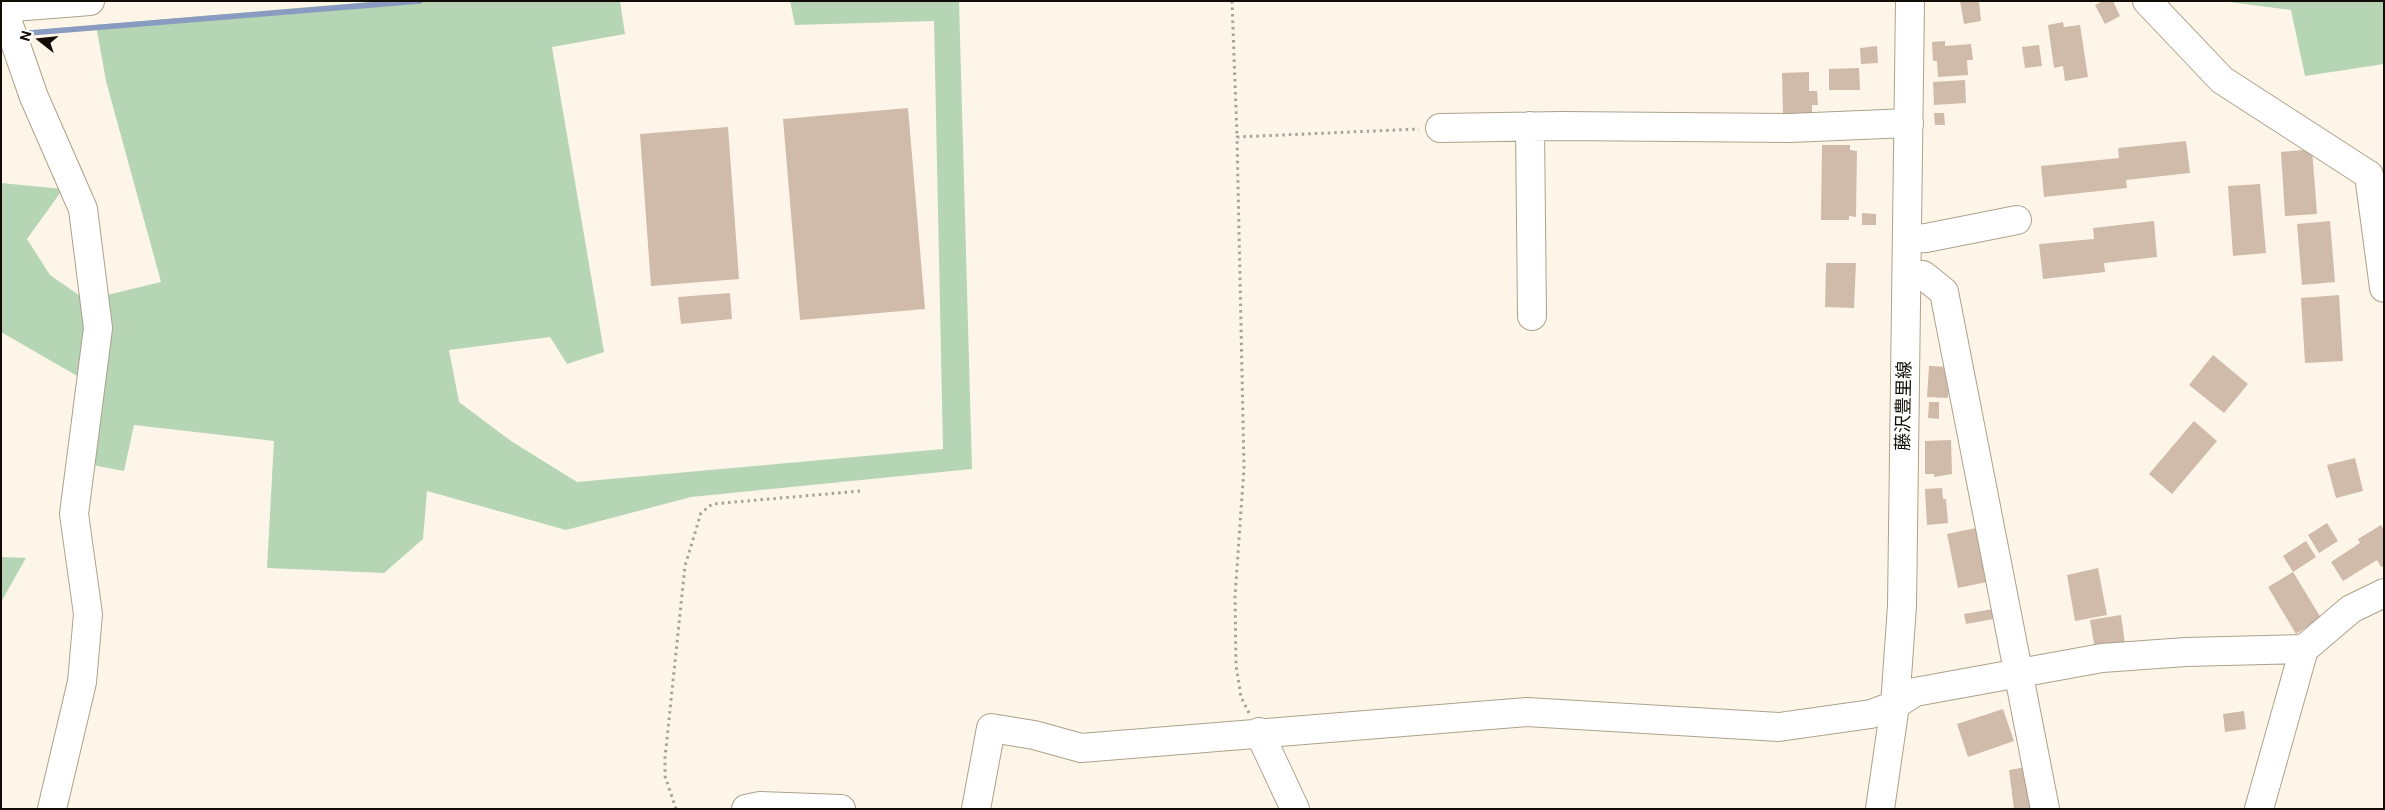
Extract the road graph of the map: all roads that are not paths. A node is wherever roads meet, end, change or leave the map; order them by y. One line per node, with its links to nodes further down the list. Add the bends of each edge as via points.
1 (90, 1): 4 (street)
2 (1910, 1): 5 (street, 藤沢豊里線)
3 (2147, 1): 11 (street, via 2222,80 2369,175)
4 (2, 8): 18 (street, via 34,98 83,209 98,328 74,514 88,614 82,682)
5 (1909, 123): 6 (street, via 1790,128); 9 (street, 藤沢豊里線)
6 (1530, 126): 7 (street); 12 (street)
7 (1440, 128)
8 (2017, 220): 9 (street)
9 (1907, 239): 10 (street, 藤沢豊里線)
10 (1907, 276): 15 (street, via 1923,275 1944,292); 16 (street, 藤沢豊里線, via 1903,545)
11 (2384, 288)
12 (1532, 316)
13 (2384, 593): 14 (street, via 2351,609)
14 (2304, 648): 15 (street, via 2102,658); 25 (street)
15 (2019, 673): 16 (street, via 1915,692); 24 (street)
16 (1895, 705): 17 (street, via 1872,714 1779,727 1527,712); 23 (street, 藤沢豊里線)
17 (1259, 732): 21 (street, via 1081,748 991,728); 22 (street)
18 (52, 809)
19 (746, 809): 20 (street, via 760,806)
20 (841, 809)
21 (976, 809)
22 (1295, 809)
23 (1880, 809)
24 (2045, 809)
25 (2259, 809)

